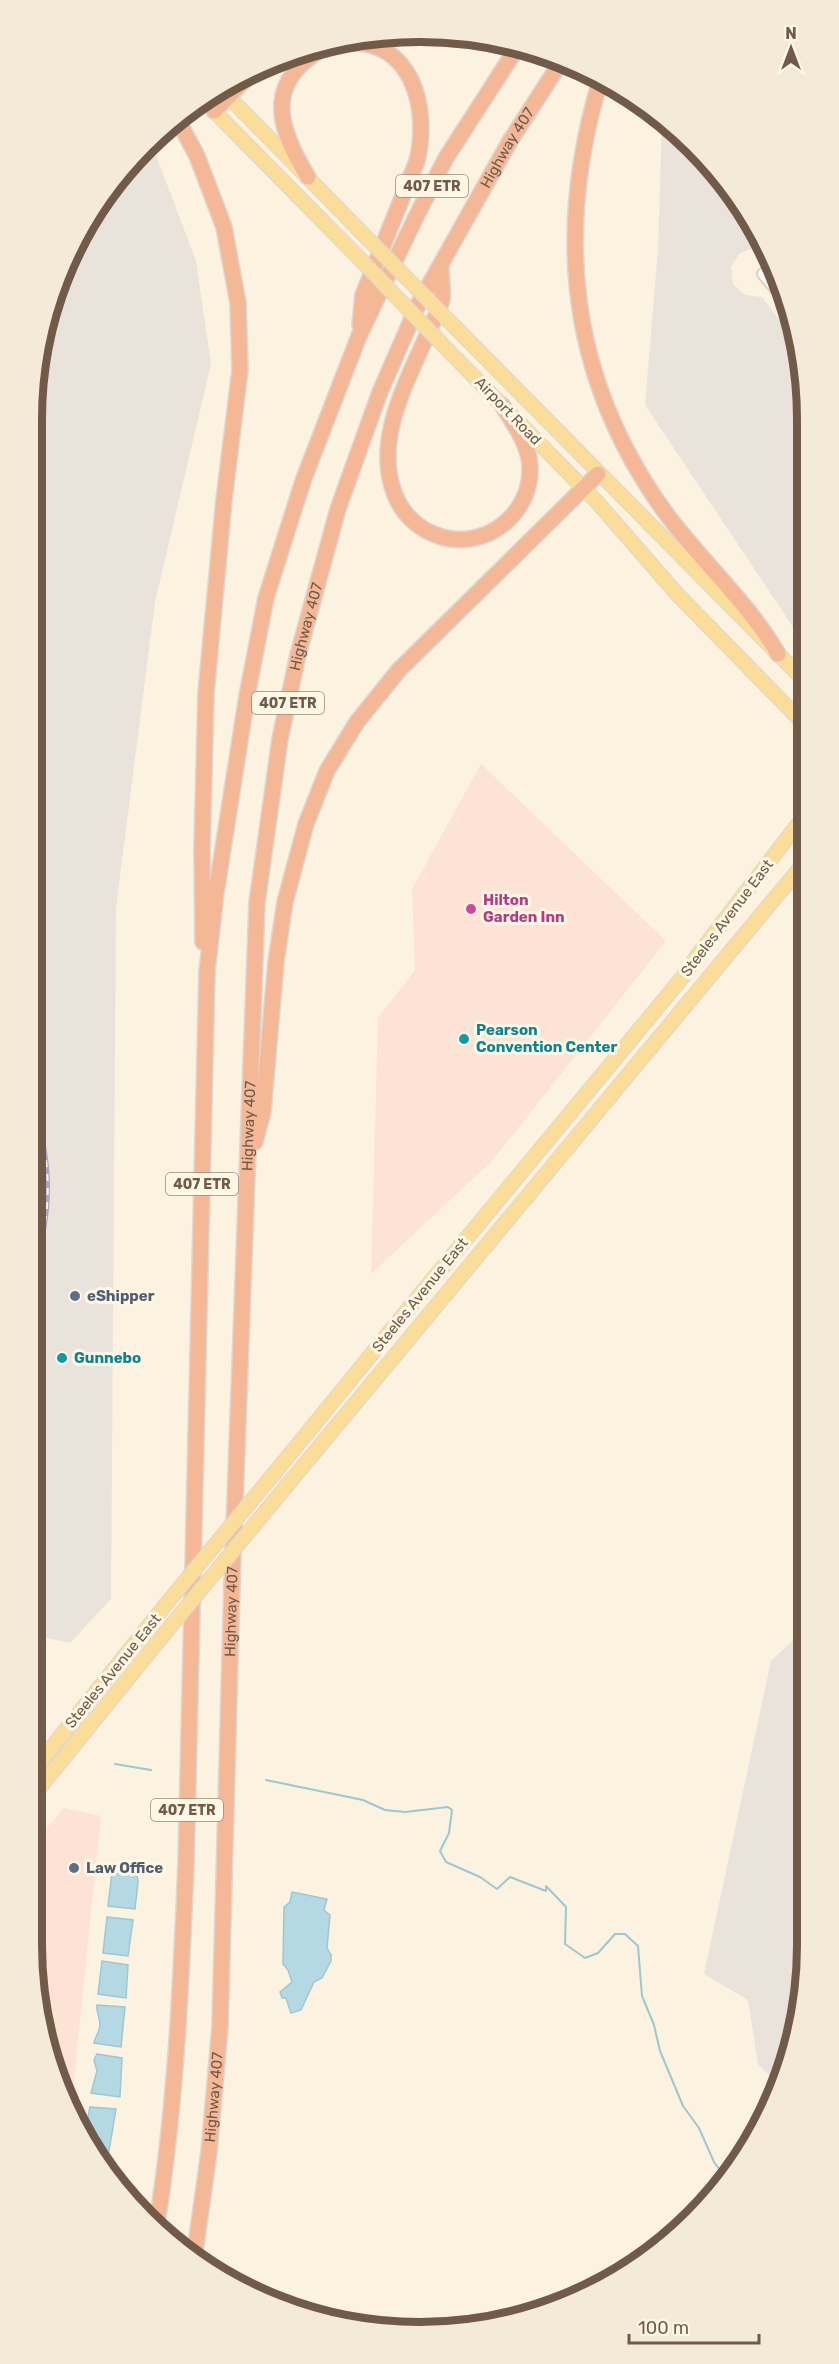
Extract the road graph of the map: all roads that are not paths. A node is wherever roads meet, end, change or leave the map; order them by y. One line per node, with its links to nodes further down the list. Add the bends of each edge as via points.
1 (368, 45): 13 (highway, via 399,63 415,87 421,141 415,166 363,295)
2 (513, 54): 13 (highway, 407 ETR, via 446,158)
3 (308, 59): 9 (highway, via 293,76 281,109 288,142)
4 (557, 68): 10 (highway, Highway 407 / 407 ETR, via 510,141)
5 (598, 88): 17 (highway, via 584,143 574,234 579,308 595,372 619,434 647,486)
6 (227, 95): 9 (main road, Airport Road)
7 (209, 106): 14 (main road, Airport Road, bridge)
8 (182, 127): 24 (highway, via 224,227 238,303 240,370 206,693 202,938)
9 (308, 177): 15 (main road, Airport Road, bridge)
10 (441, 266): 14 (highway, via 442,299 399,403 389,445 389,470 396,497 402,509 423,529 450,539 473,539 497,530 517,510 527,487 529,458); 25 (highway, Highway 407 / 407 ETR, via 418,305 380,392 338,509 298,655 280,739 257,903)
11 (763, 274): 12 (street)
12 (771, 284)
13 (359, 336): 24 (highway, 407 ETR, via 303,481 266,598 231,792)
14 (502, 405): 16 (main road, Airport Road)
15 (598, 474): 16 (highway); 17 (main road, Airport Road)
16 (584, 488): 19 (main road, Airport Road, via 677,594); 25 (highway, via 399,670 357,722 327,771 306,824 285,902 263,1112)
17 (778, 654): 18 (main road, Airport Road)
18 (797, 673)
19 (777, 696): 20 (main road, Airport Road); 21 (main road, via 782,711)
20 (797, 717)
21 (797, 727)
22 (797, 825): 26 (main road, Steeles Avenue East, bridge, via 682,978)
23 (797, 872): 27 (main road, Steeles Avenue East, bridge)
24 (207, 971): 28 (highway, 407 ETR, via 186,1876 180,1998)
25 (248, 1165): 29 (highway, Highway 407 / 407 ETR, via 231,1583 220,2027)
26 (42, 1760)
27 (42, 1785)
28 (158, 2216)
29 (196, 2248)

